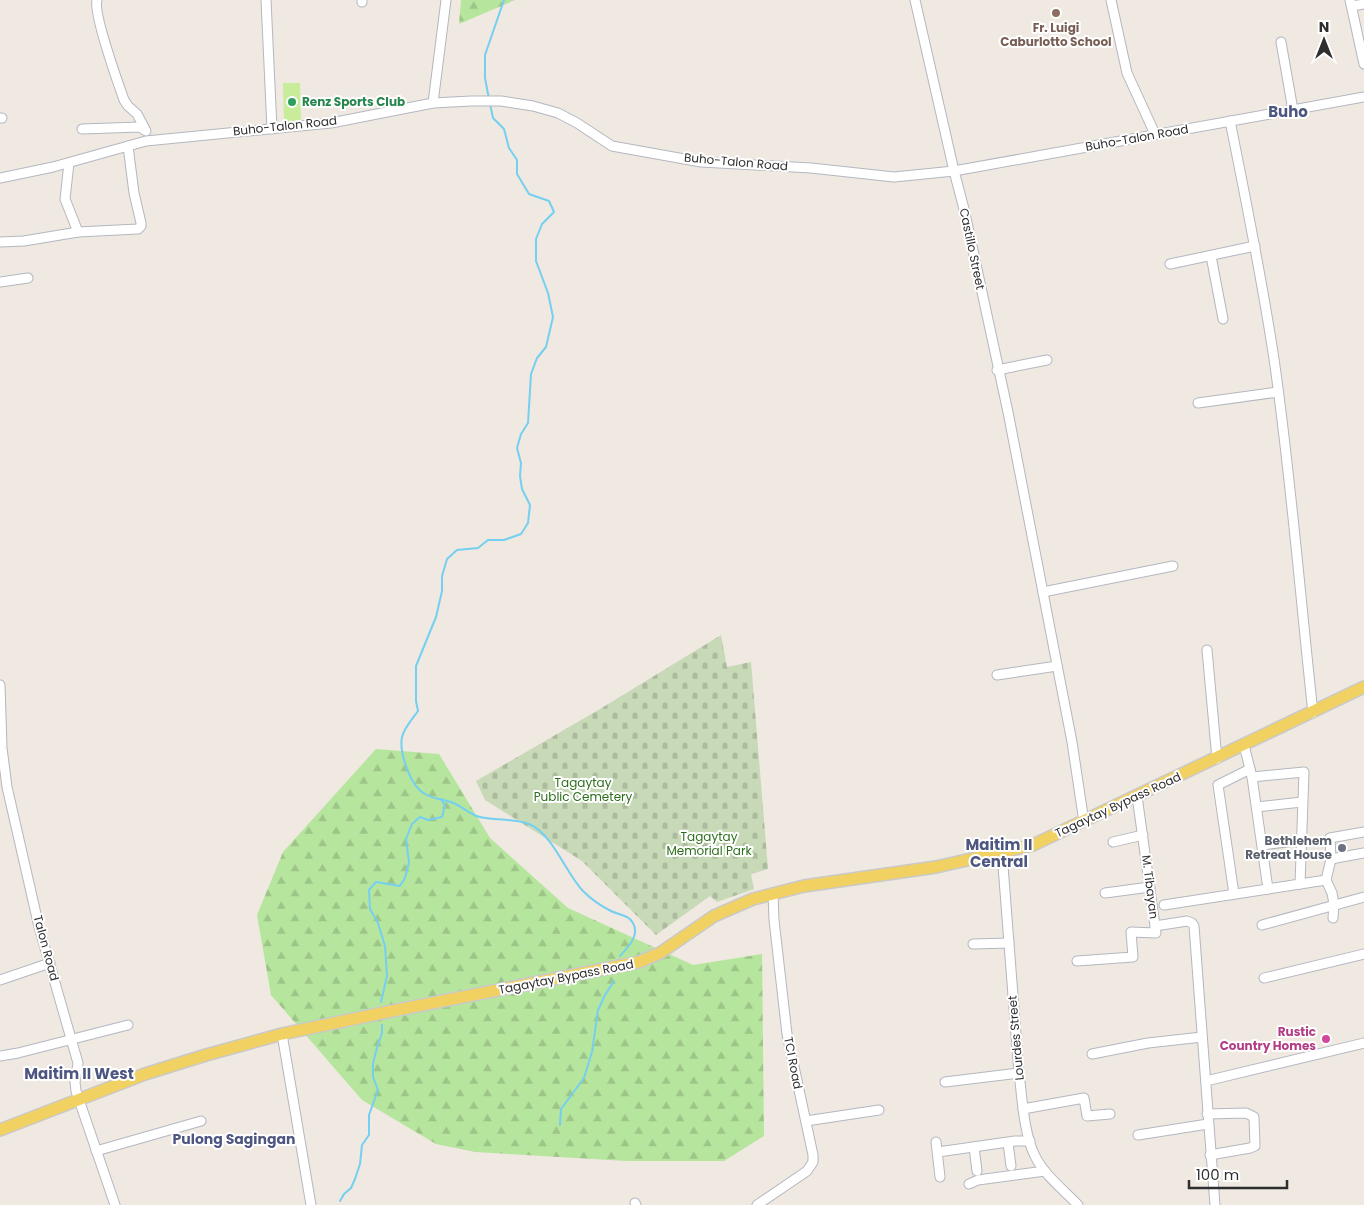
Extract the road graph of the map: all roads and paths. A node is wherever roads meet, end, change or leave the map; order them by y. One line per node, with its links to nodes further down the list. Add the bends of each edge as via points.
1 (97, 0): 14 (street, via 95,5 124,100)
2 (266, 0): 16 (street)
3 (446, 0): 11 (street)
4 (915, 0): 21 (street, Castillo Street)
5 (1111, 0): 17 (street, via 1127,73)
6 (1351, 3): 7 (street); 9 (street)
7 (1364, 4)
8 (1281, 42): 12 (street)
9 (1364, 64)
10 (1364, 97): 12 (street, Buho-Talon Road)
11 (433, 103): 16 (street, Buho-Talon Road, via 331,123); 21 (street, Buho-Talon Road, via 501,101 533,106 577,123 612,146 701,162 894,177)
12 (1293, 110): 13 (street, Buho-Talon Road)
13 (1230, 121): 17 (street, Buho-Talon Road); 25 (street)
14 (145, 128): 15 (street); 18 (street)
15 (82, 129)
16 (272, 129): 18 (street, Buho-Talon Road)
17 (1155, 134): 21 (street, Buho-Talon Road)
18 (150, 140): 19 (street, Buho-Talon Road)
19 (128, 146): 20 (street, Buho-Talon Road); 23 (street, via 141,226 138,229)
20 (69, 163): 22 (street, Buho-Talon Road); 23 (street, via 65,199)
21 (954, 172): 32 (street, Castillo Street)
22 (0, 178)
23 (78, 232): 24 (street)
24 (0, 242)
25 (1255, 246): 26 (street); 33 (street)
26 (1210, 256): 27 (street); 30 (street)
27 (1170, 264)
28 (28, 278): 29 (street)
29 (0, 282)
30 (1224, 319)
31 (1047, 360): 32 (street)
32 (998, 370): 36 (street, Castillo Street)
33 (1278, 392): 34 (street); 42 (street)
34 (1198, 403)
35 (1173, 566): 36 (street)
36 (1043, 592): 38 (street, Castillo Street)
37 (1207, 650): 45 (street)
38 (1057, 666): 39 (street); 50 (street, Castillo Street)
39 (997, 676)
40 (0, 685): 44 (street, Talon Road)
41 (1364, 687): 42 (main road, Tagaytay Bypass Road)
42 (1312, 713): 43 (main road, Tagaytay Bypass Road)
43 (1244, 745): 45 (main road, Tagaytay Bypass Road); 46 (street)
44 (1, 748): 76 (street, Talon Road, via 26,872)
45 (1217, 759): 47 (main road, Tagaytay Bypass Road)
46 (1251, 773): 48 (street, via 1304,772); 49 (street); 65 (street, via 1218,785)
47 (1137, 796): 50 (main road, Tagaytay Bypass Road); 52 (street, M. Tibayan)
48 (1302, 802): 49 (street); 53 (street)
49 (1257, 807): 55 (street)
50 (1084, 822): 57 (main road, Tagaytay Bypass Road, via 1033,845)
51 (1364, 832): 58 (street, via 1330,838)
52 (1143, 835): 54 (street); 61 (street, M. Tibayan)
53 (1301, 840): 55 (street); 60 (street)
54 (1113, 842)
55 (1263, 846): 62 (street)
56 (1364, 853): 58 (street)
57 (1002, 854): 63 (main road, Tagaytay Bypass Road); 72 (street, Lourdes Street)
58 (1331, 859): 59 (street)
59 (1326, 880): 60 (street); 67 (street)
60 (1300, 884): 62 (street)
61 (1150, 887): 64 (street); 71 (street, M. Tibayan)
62 (1268, 889): 65 (street)
63 (773, 893): 80 (main road, Tagaytay Bypass Road, via 714,916 660,953 639,962); 95 (street, TCI Road, via 787,1034)
64 (1105, 893)
65 (1234, 894): 68 (street)
66 (1364, 897): 67 (street)
67 (1334, 904): 69 (street); 70 (street)
68 (1164, 905)
69 (1333, 918)
70 (1262, 925)
71 (1155, 926): 75 (street, M. Tibayan, via 1156,933 1131,932 1133,957); 81 (street, via 1187,922 1194,926)
72 (1009, 942): 73 (street); 86 (street, Lourdes Street)
73 (973, 944)
74 (1364, 954): 77 (street)
75 (1078, 961)
76 (50, 963): 78 (street); 82 (street, Talon Road)
77 (1264, 978)
78 (0, 980)
79 (128, 1025): 82 (street)
80 (282, 1034): 89 (main road, Tagaytay Bypass Road, via 173,1065); 112 (street)
81 (1202, 1037): 84 (street); 88 (street)
82 (71, 1039): 85 (street); 89 (street, Talon Road, via 78,1063 75,1082)
83 (1364, 1043): 88 (street)
84 (1092, 1054)
85 (0, 1056)
86 (1019, 1073): 87 (street); 90 (street, Lourdes Street)
87 (945, 1082)
88 (1206, 1082): 93 (street)
89 (78, 1100): 96 (main road, Tagaytay Bypass Road); 102 (street, Talon Road)
90 (1023, 1109): 92 (street, via 1084,1098 1087,1116); 98 (street, Lourdes Street)
91 (879, 1110): 95 (street)
92 (1110, 1114)
93 (1207, 1119): 97 (street); 104 (street); 104 (street, via 1246,1113 1254,1117 1255,1146)
94 (201, 1121): 102 (street)
95 (806, 1122): 110 (street, TCI Road, via 813,1162 807,1171)
96 (0, 1130)
97 (1138, 1135)
98 (1030, 1141): 100 (street); 107 (street, Lourdes Street, via 1035,1156)
99 (936, 1142): 103 (street)
100 (1008, 1143): 101 (street); 105 (street)
101 (974, 1147): 103 (street); 106 (street)
102 (96, 1151): 111 (street, Talon Road)
103 (938, 1152): 108 (street)
104 (1210, 1155): 115 (street)
105 (1011, 1166)
106 (977, 1171)
107 (1046, 1171): 109 (street); 114 (street, Lourdes Street)
108 (940, 1177)
109 (969, 1184)
110 (768, 1202): 113 (street, TCI Road)
111 (115, 1205)
112 (312, 1205)
113 (758, 1205)
114 (1078, 1205)
115 (1215, 1205)

